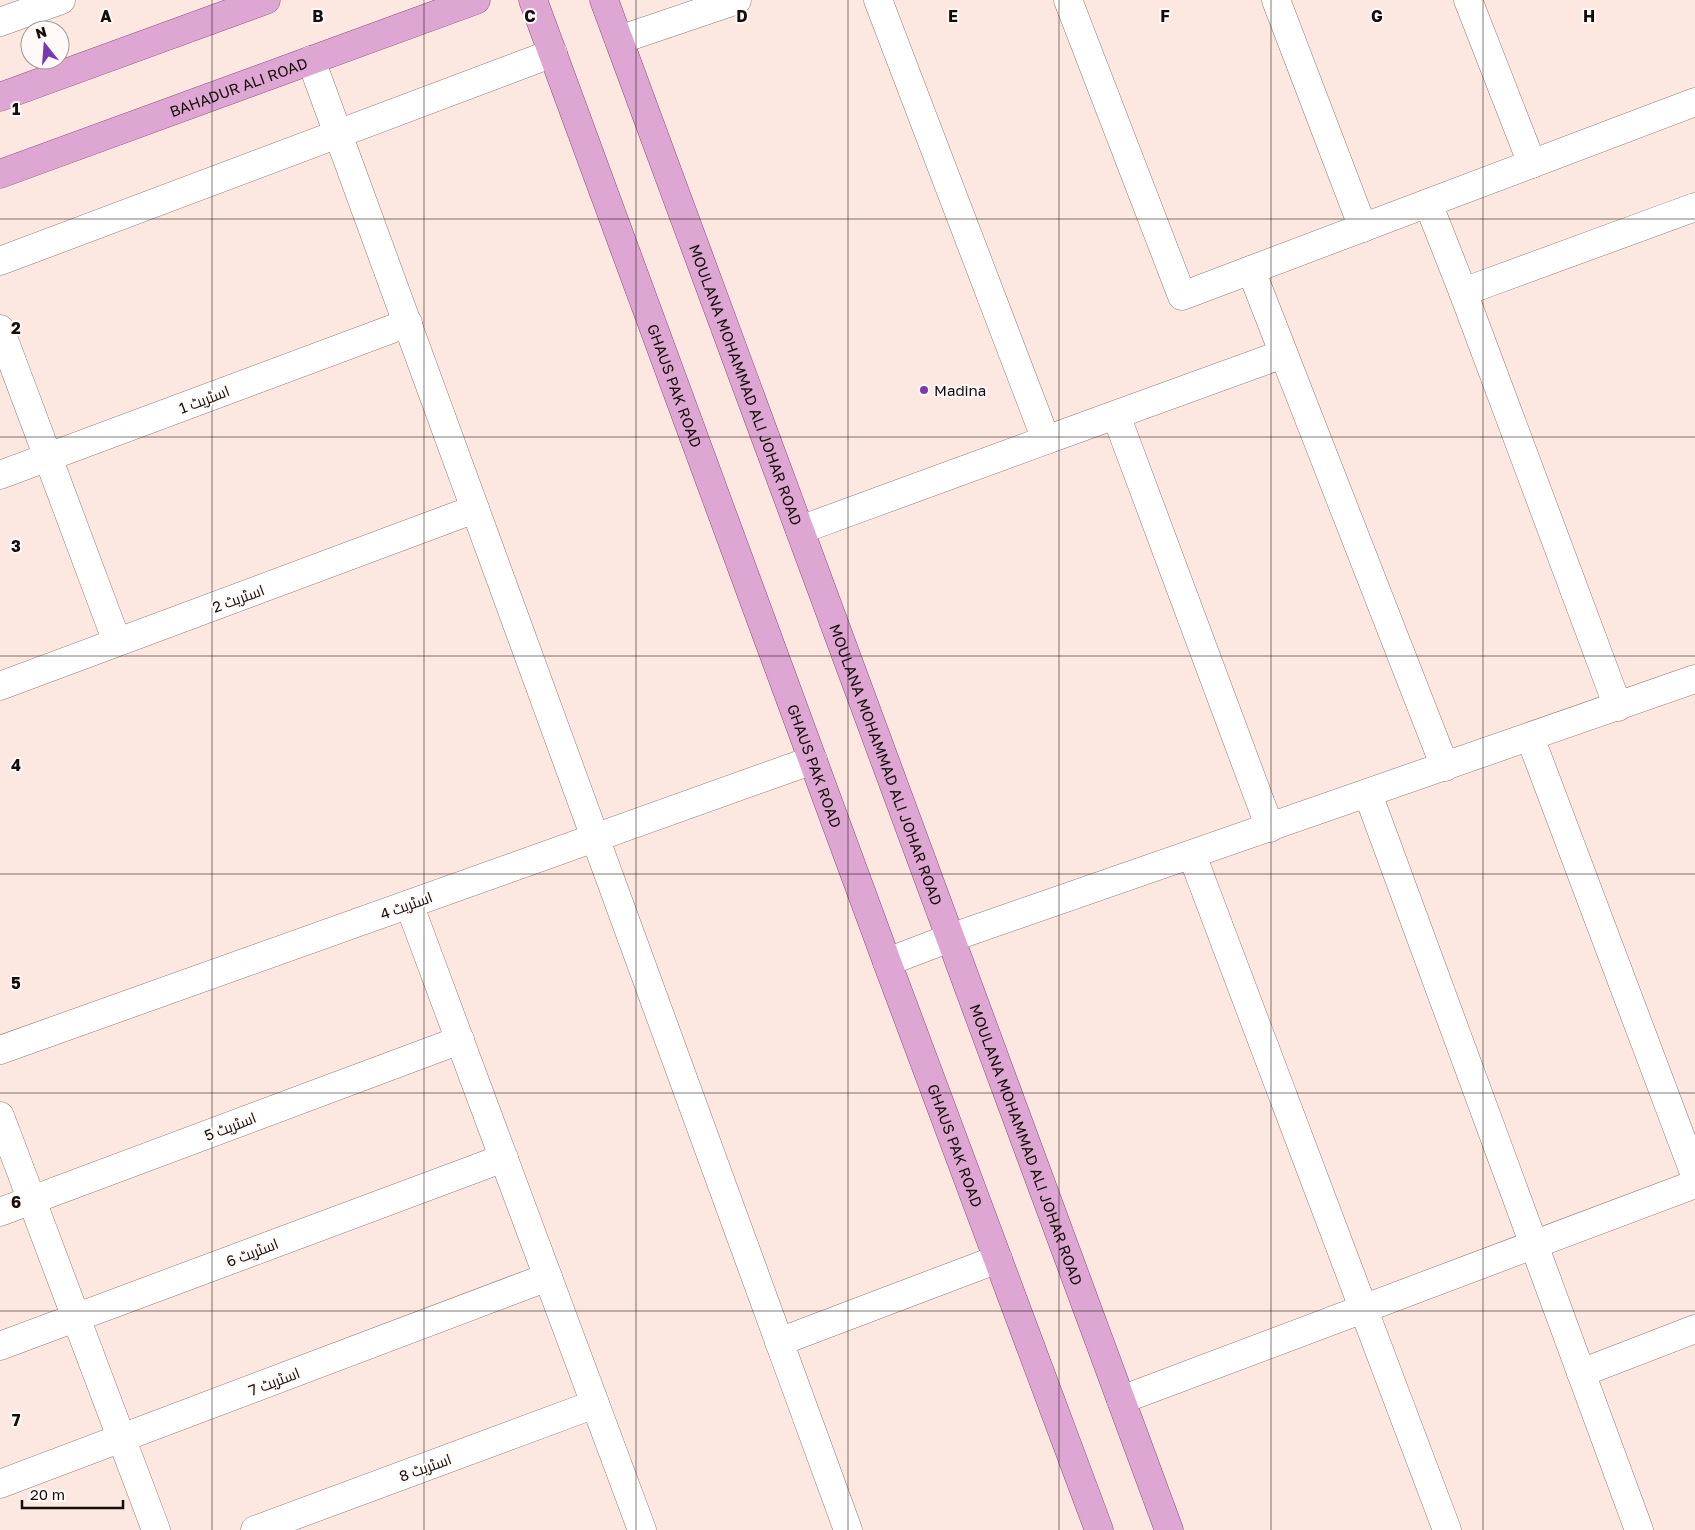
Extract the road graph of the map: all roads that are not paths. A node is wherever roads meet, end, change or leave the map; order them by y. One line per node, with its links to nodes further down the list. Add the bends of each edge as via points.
1 (61, 0): 11 (street)
2 (266, 0): 15 (main road)
3 (476, 0): 14 (main road, BAHADUR ALI ROAD)
4 (533, 0): 13 (main road, GHAUS PAK ROAD)
5 (604, 0): 12 (main road, MOULANA MOHAMMAD ALI JOHAR ROAD)
6 (737, 0): 12 (street)
7 (878, 0): 30 (street)
8 (1068, 0): 24 (street, via 1182,296)
9 (1276, 0): 22 (street)
10 (1468, 0): 18 (street)
11 (0, 22)
12 (619, 40): 34 (main road, MOULANA MOHAMMAD ALI JOHAR ROAD)
13 (554, 53): 17 (street); 40 (main road, GHAUS PAK ROAD)
14 (311, 60): 17 (street); 19 (main road, BAHADUR ALI ROAD)
15 (0, 97)
16 (1695, 102): 18 (street)
17 (339, 134): 23 (street); 26 (street)
18 (1532, 164): 20 (street)
19 (0, 174)
20 (1428, 203): 22 (street); 25 (street)
21 (1695, 207): 25 (street)
22 (1363, 228): 24 (street)
23 (0, 261)
24 (1251, 270): 28 (street)
25 (1463, 292): 38 (street)
26 (408, 323): 31 (street, اسٹریٹ 1); 33 (street)
27 (0, 329): 31 (street)
28 (1283, 354): 29 (street); 41 (street)
29 (1116, 415): 30 (street); 43 (street)
30 (1046, 440): 34 (street)
31 (48, 457): 32 (street, اسٹریٹ 1); 35 (street)
32 (0, 475)
33 (475, 509): 35 (street, اسٹریٹ 2); 44 (street)
34 (800, 530): 47 (main road, MOULANA MOHAMMAD ALI JOHAR ROAD)
35 (117, 642): 37 (street, اسٹریٹ 2)
36 (1695, 679): 38 (street)
37 (0, 686)
38 (1618, 707): 39 (street)
39 (1530, 737): 41 (street); 53 (street)
40 (813, 760): 44 (street, اسٹریٹ 4); 48 (main road, GHAUS PAK ROAD)
41 (1445, 767): 42 (street)
42 (1368, 794): 43 (street); 57 (street)
43 (1270, 828): 45 (street)
44 (595, 838): 46 (street, اسٹریٹ 4); 63 (street)
45 (1192, 854): 47 (street); 60 (street)
46 (409, 904): 49 (street); 50 (street, اسٹریٹ 4)
47 (950, 938): 48 (street); 66 (main road, MOULANA MOHAMMAD ALI JOHAR ROAD)
48 (887, 962): 58 (main road, GHAUS PAK ROAD)
49 (460, 1040): 52 (street); 55 (street, اسٹریٹ 5)
50 (0, 1050)
51 (0, 1116): 55 (street)
52 (504, 1158): 59 (street); 61 (street, اسٹریٹ 6)
53 (1695, 1175)
54 (1695, 1184): 57 (street)
55 (32, 1200): 56 (street, اسٹریٹ 5); 61 (street)
56 (0, 1212)
57 (1534, 1245): 60 (street); 65 (street)
58 (998, 1258): 63 (street); 74 (main road, GHAUS PAK ROAD)
59 (548, 1277): 67 (street); 68 (street, اسٹریٹ 7)
60 (1363, 1309): 66 (street); 76 (street)
61 (76, 1318): 64 (street, اسٹریٹ 6); 68 (street)
62 (1695, 1329): 65 (street)
63 (779, 1342): 73 (street)
64 (0, 1346)
65 (1581, 1373): 77 (street)
66 (1121, 1400): 75 (main road, MOULANA MOHAMMAD ALI JOHAR ROAD)
67 (595, 1404): 70 (street); 72 (street, اسٹریٹ 8)
68 (122, 1438): 69 (street, اسٹریٹ 7); 71 (street)
69 (0, 1484)
70 (635, 1528)
71 (156, 1530)
72 (255, 1530)
73 (848, 1530)
74 (1099, 1530)
75 (1168, 1530)
76 (1447, 1530)
77 (1639, 1530)

